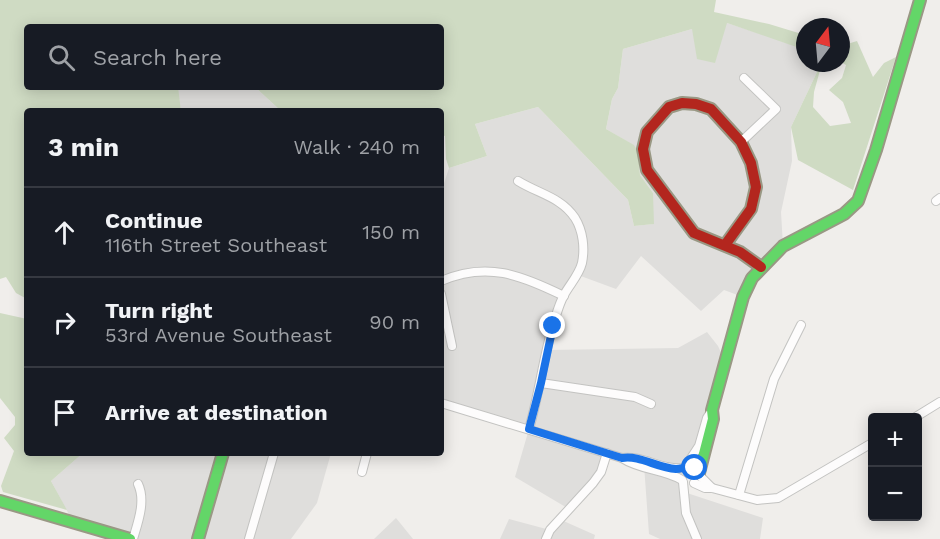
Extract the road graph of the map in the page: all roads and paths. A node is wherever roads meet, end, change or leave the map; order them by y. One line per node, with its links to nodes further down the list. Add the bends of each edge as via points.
1 (920, 0): 6 (street, via 858,201 844,214 783,246)
2 (744, 78): 3 (street, via 776,109)
3 (741, 142): 5 (street, via 756,187 751,209); 5 (street, via 711,109 682,103 669,107 647,132 643,149 646,170 694,232)
4 (518, 181): 8 (street, via 556,200 577,221 584,249 582,264)
5 (725, 245): 6 (street)
6 (761, 267): 16 (street, via 743,297)
7 (444, 280): 8 (street, via 473,271 495,271 517,275)
8 (564, 296): 12 (street)
9 (444, 308): 11 (street)
10 (801, 324): 30 (street, via 774,379)
11 (452, 346)
12 (541, 383): 15 (street); 18 (street)
13 (940, 402): 17 (street)
14 (444, 404): 18 (street)
15 (651, 404)
16 (712, 410): 25 (street, via 699,446); 27 (street, via 713,419)
17 (921, 413)
18 (529, 429): 20 (street)
19 (868, 446): 30 (street, via 778,498 757,500)
20 (608, 453): 24 (street); 36 (street, via 601,472)
21 (222, 456): 34 (street)
22 (273, 456): 35 (street)
23 (366, 456): 26 (street)
24 (622, 458): 25 (street, via 676,469); 28 (street)
25 (685, 467): 27 (street, via 695,468); 28 (street)
26 (362, 472)
27 (696, 479): 28 (street, via 688,484); 30 (street); 31 (street)
28 (682, 481): 31 (street)
29 (138, 484): 33 (street, via 140,512)
30 (739, 495)
31 (686, 498): 37 (street, via 686,513)
32 (0, 501): 33 (street)
33 (131, 539)
34 (198, 539)
35 (249, 539)
36 (546, 539)
37 (696, 539)

